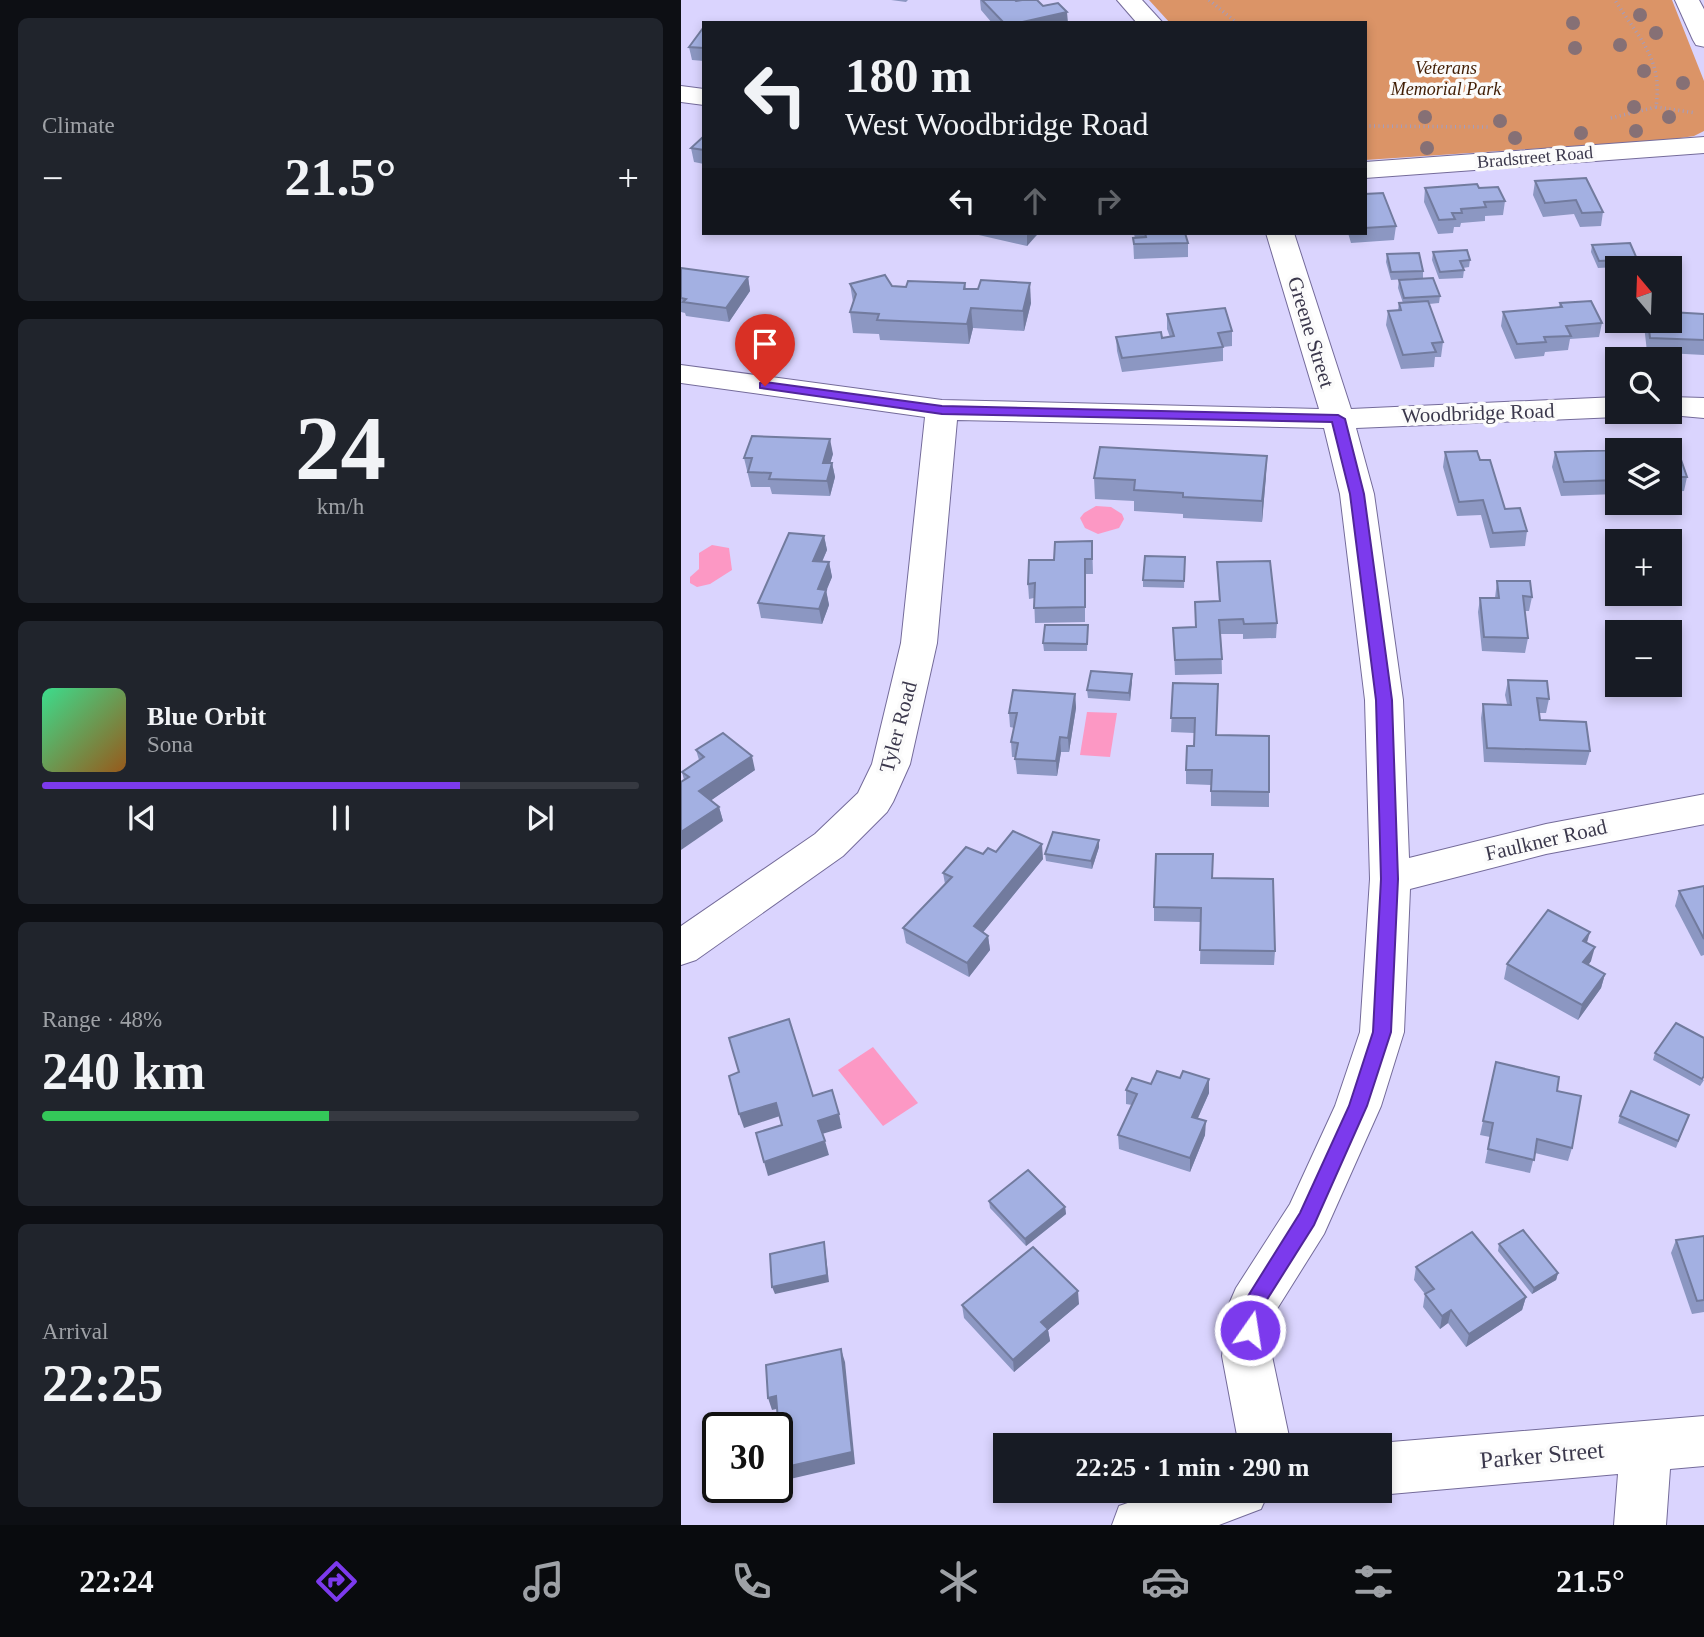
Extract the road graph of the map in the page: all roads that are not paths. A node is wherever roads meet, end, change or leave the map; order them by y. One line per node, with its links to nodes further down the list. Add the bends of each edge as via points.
1 (1128, 0): 3 (street)
2 (1687, 0): 4 (street)
3 (1149, 21)
4 (1704, 40)
5 (681, 94): 6 (street)
6 (702, 97)
7 (1704, 145): 8 (street, Bradstreet Road)
8 (1367, 170)
9 (1281, 235): 15 (street, Greene Street)
10 (681, 374): 14 (street, Woodbridge Road)
11 (1682, 407): 13 (street)
12 (1605, 408): 15 (street, Woodbridge Road)
13 (1704, 408)
14 (942, 410): 15 (street, Woodbridge Road); 18 (street, Tyler Road, via 919,643 892,764 873,802 829,845)
15 (1338, 419): 17 (street, Greene Street, via 1357,494 1379,652 1386,724)
16 (1704, 809): 17 (street, Faulkner Road, via 1626,822)
17 (1390, 879): 19 (street, Greene Street, via 1382,1032 1358,1106 1307,1219 1253,1304 1247,1356)
18 (681, 948)
19 (1262, 1433)
20 (1704, 1441): 21 (street, Parker Street)
21 (1646, 1447): 22 (street, Parker Street); 25 (street)
22 (1392, 1468)
23 (1206, 1503): 24 (street)
24 (1138, 1525)
25 (1640, 1525)

